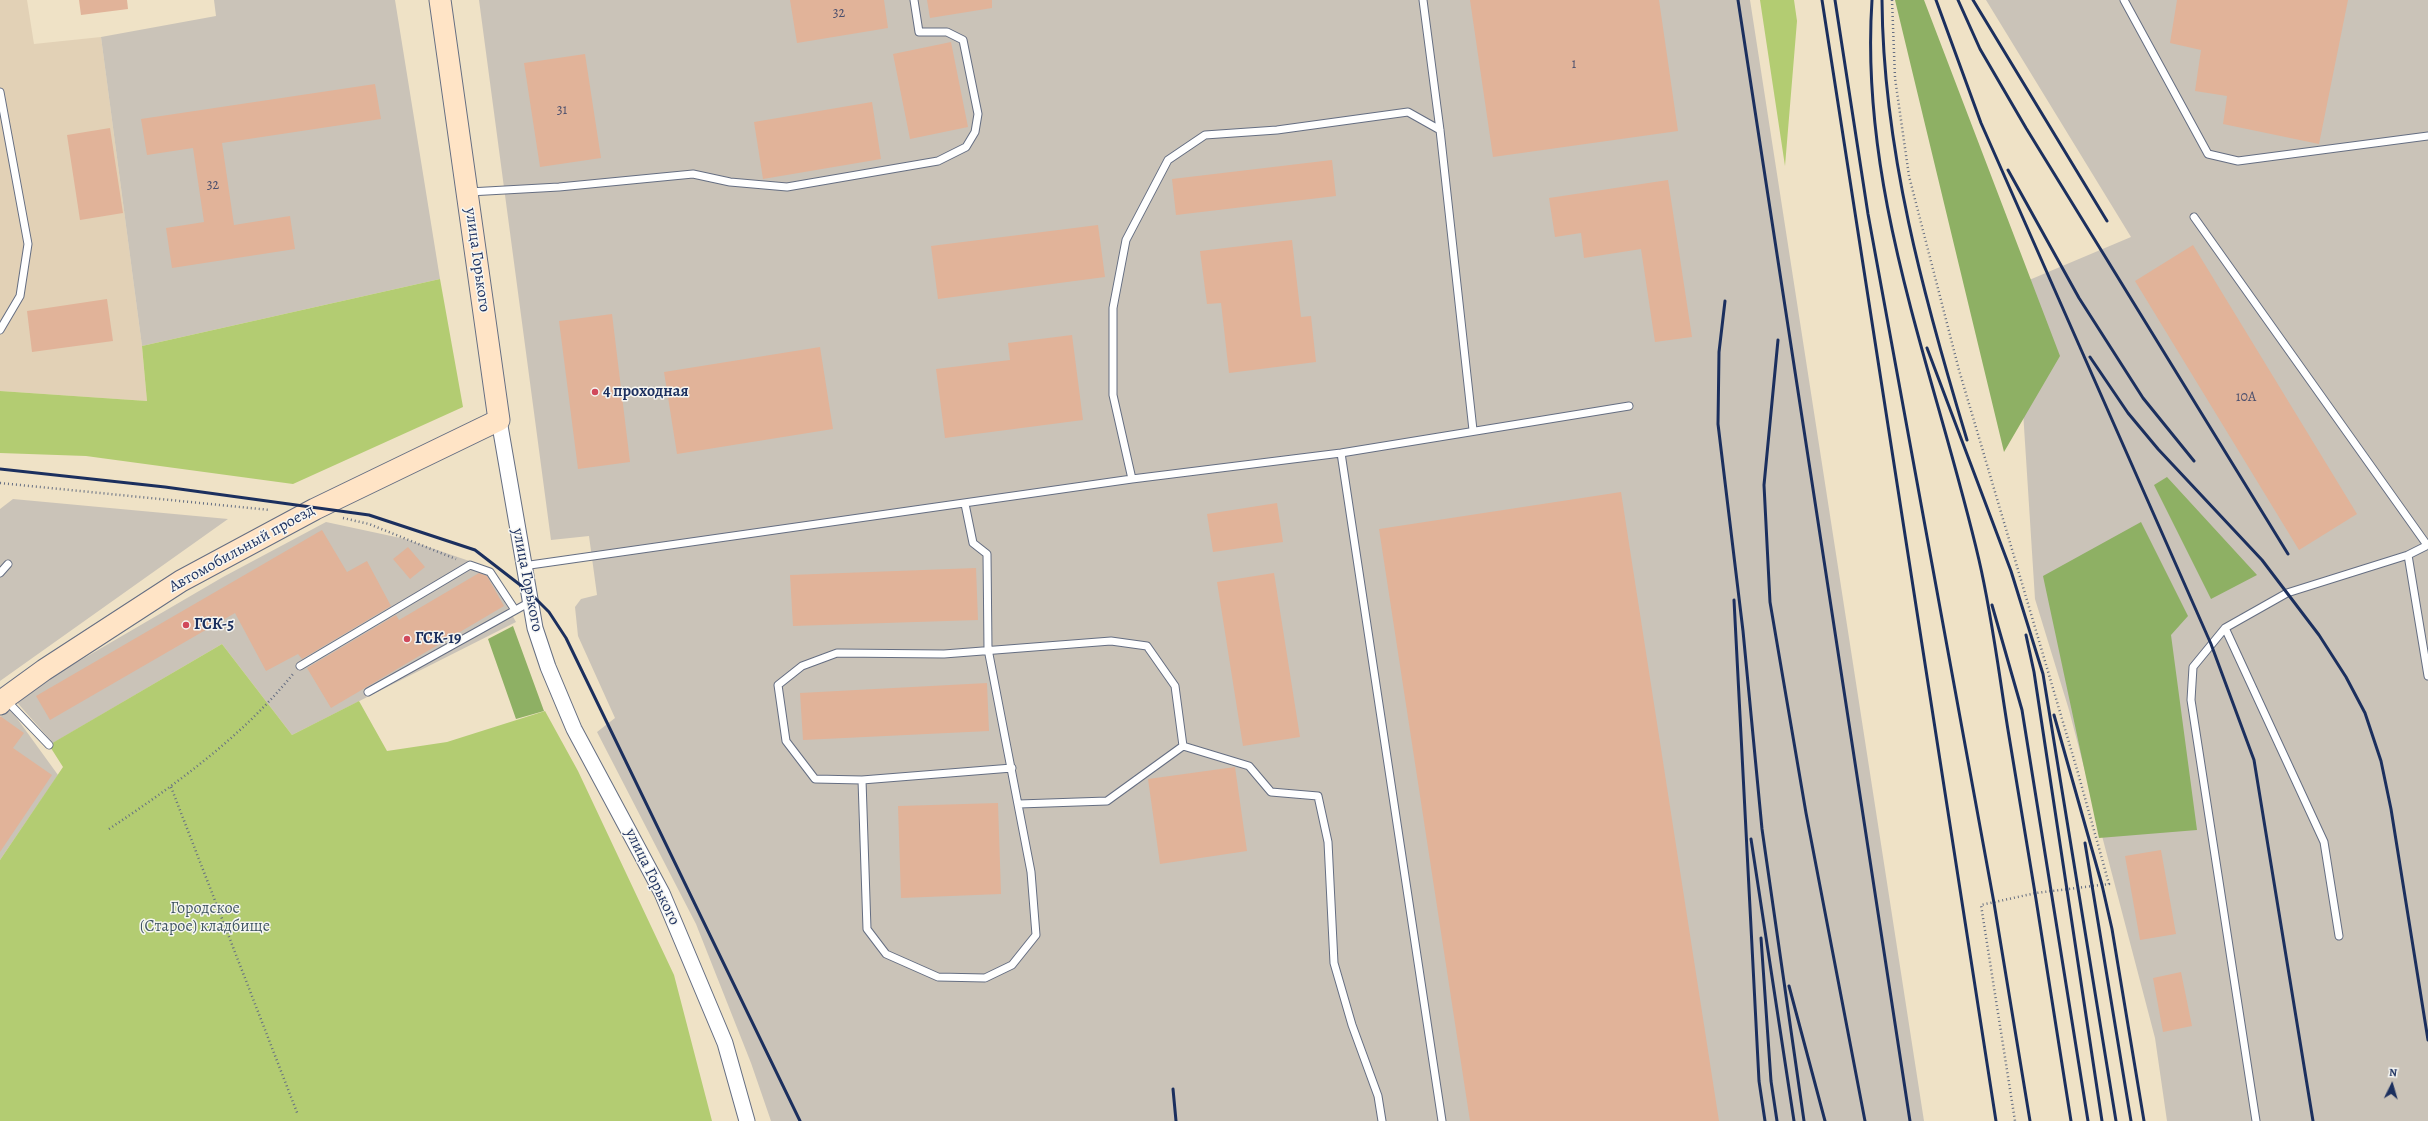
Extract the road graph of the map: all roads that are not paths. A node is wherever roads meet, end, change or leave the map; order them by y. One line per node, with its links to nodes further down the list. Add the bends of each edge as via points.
1 (440, 0): 8 (main road, улица Горького)
2 (914, 0): 8 (lane, via 919,32 947,32 964,40 978,114 975,132 966,147 938,161 787,187 730,182 693,174 559,187)
3 (1423, 0): 6 (lane)
4 (2124, 0): 7 (lane, via 2208,154 2238,161)
5 (0, 92): 10 (lane, via 28,244 20,296)
6 (1440, 130): 13 (lane); 15 (lane, via 1408,112 1277,130 1205,135 1168,160 1126,240 1113,308 1113,395)
7 (2428, 136)
8 (467, 192): 12 (main road, улица Горького)
9 (2194, 217): 17 (lane)
10 (0, 330)
11 (1629, 406): 13 (lane)
12 (499, 420): 20 (street, улица Горького); 29 (main road, Автомобильный проезд, via 316,508 181,581 44,670)
13 (1473, 430): 14 (lane)
14 (1341, 453): 15 (lane); 38 (lane)
15 (1132, 479): 16 (lane)
16 (965, 504): 20 (lane); 25 (lane, via 973,543 987,554)
17 (2428, 545): 18 (lane)
18 (2408, 555): 24 (lane, via 2287,593); 27 (lane)
19 (8, 564): 21 (lane)
20 (523, 566): 22 (street, улица Горького)
21 (0, 573)
22 (530, 602): 23 (lane); 36 (street, улица Горького, via 535,628 548,667 574,729 662,893 694,966 725,1043)
23 (515, 610): 26 (lane, via 490,572 470,565); 28 (lane)
24 (2225, 628): 35 (lane, via 2324,842); 39 (lane, via 2193,667 2191,700)
25 (988, 648): 31 (lane, via 1111,641 1147,646 1175,686); 32 (lane); 33 (lane, via 944,654 837,653 802,666 778,685 786,742 816,779)
26 (300, 666)
27 (2428, 676)
28 (368, 692)
29 (2, 702): 30 (lane)
30 (50, 745)
31 (1183, 746): 34 (lane, via 1107,801); 37 (lane, via 1249,766 1271,792 1318,796 1328,842 1334,963 1352,1025 1378,1096)
32 (1012, 768): 33 (lane); 34 (lane)
33 (862, 780): 34 (lane, via 867,928 886,954 938,977 986,978 1012,965 1036,935 1031,872)
34 (1019, 804)
35 (2339, 936)
36 (747, 1121)
37 (1382, 1121)
38 (1442, 1121)
39 (2256, 1121)

